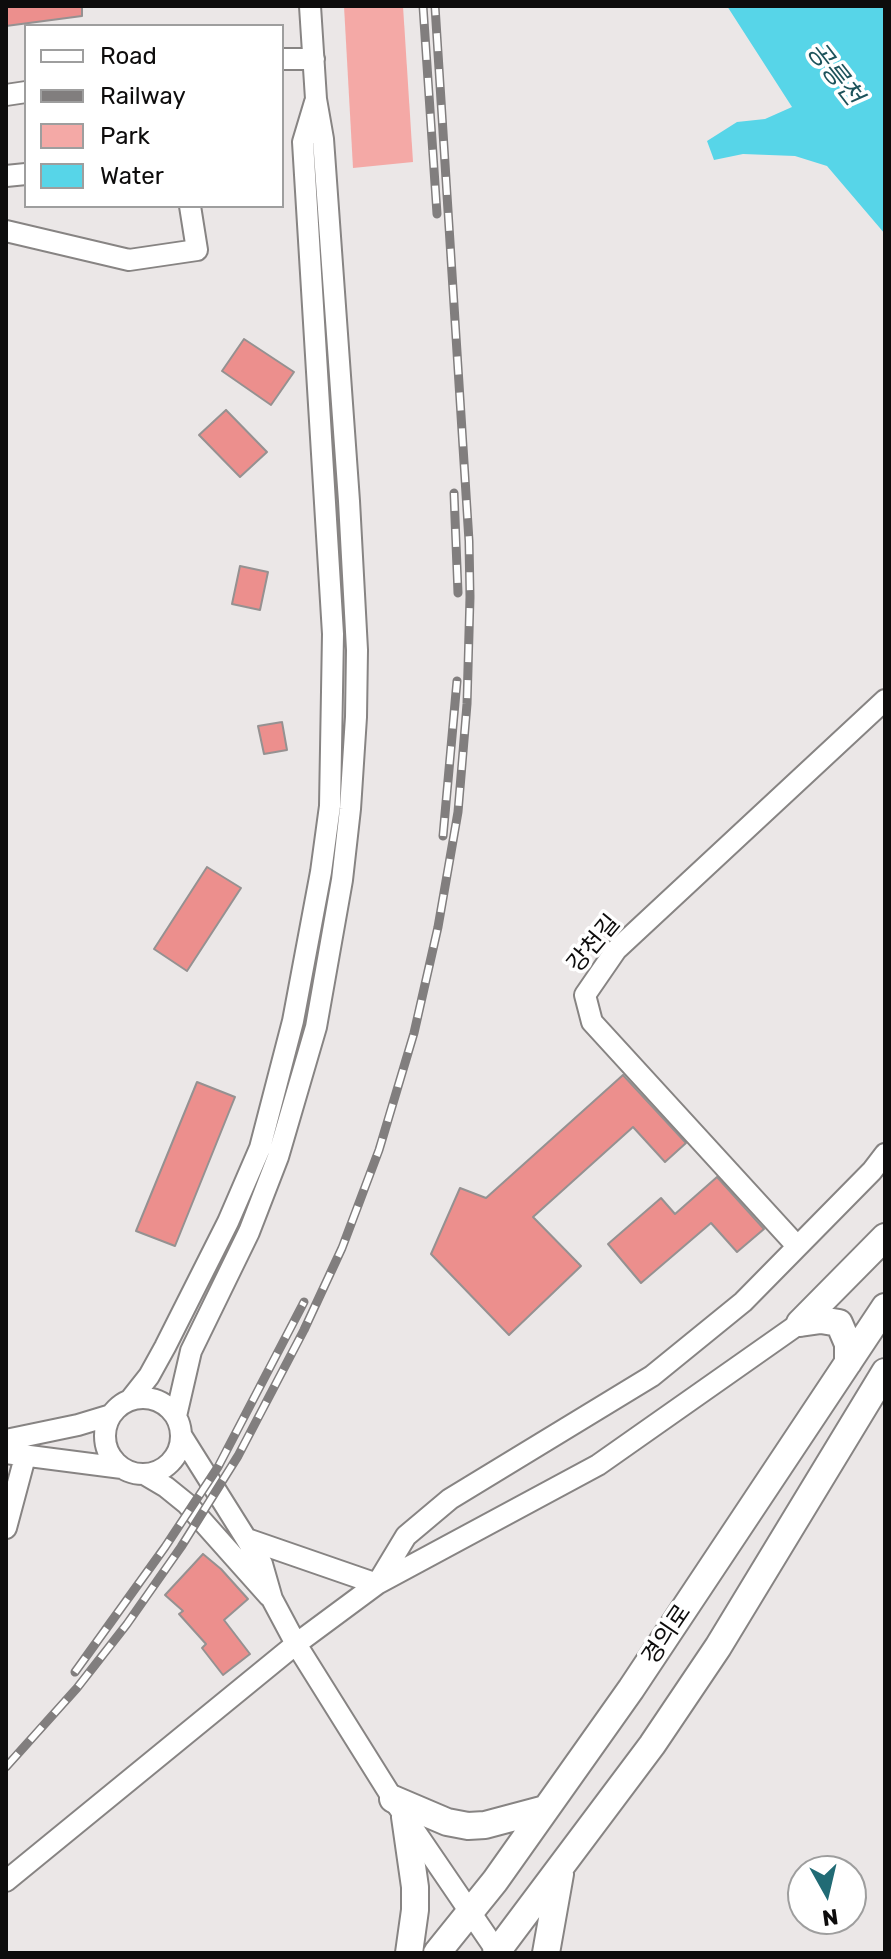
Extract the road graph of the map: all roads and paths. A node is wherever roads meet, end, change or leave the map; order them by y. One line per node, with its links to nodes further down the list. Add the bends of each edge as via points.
1 (310, 6): 3 (street)
2 (284, 59): 3 (street)
3 (314, 59): 4 (street)
4 (316, 99): 15 (street, via 303,142 333,634 330,806 321,872 293,1021 260,1148 165,1347); 17 (street, via 357,650 350,809 316,1027 278,1157 249,1232 191,1351)
5 (190, 208): 6 (street, via 197,250 129,260)
6 (6, 231)
7 (885, 700): 10 (street, 강천길, via 616,950 585,995 592,1022)
8 (885, 1154): 10 (street)
9 (885, 1237): 12 (main road)
10 (797, 1246): 24 (street, via 743,1302 652,1376 450,1499 406,1536)
11 (885, 1307): 13 (main road, 경의로)
12 (800, 1323): 13 (main road, via 839,1323 848,1344); 24 (street, via 598,1465)
13 (848, 1363): 28 (main road, 경의로)
14 (885, 1372): 29 (main road, 경의로, via 718,1647)
15 (130, 1400): 16 (street); 17 (street, via 161,1402)
16 (111, 1415): 18 (street); 20 (street, via 107,1449)
17 (178, 1426): 21 (street, via 180,1447 166,1466); 23 (street)
18 (6, 1440)
19 (16, 1455): 20 (street); 22 (street)
20 (122, 1468): 21 (street)
21 (144, 1474): 25 (street, via 187,1504)
22 (6, 1528)
23 (247, 1539): 24 (street); 25 (street, via 262,1564)
24 (377, 1584): 26 (street)
25 (272, 1599): 26 (street)
26 (296, 1644): 27 (street); 30 (street)
27 (399, 1808): 28 (main road, via 468,1826); 31 (street); 32 (main road, via 415,1887)
28 (545, 1809): 31 (main road, 경의로)
29 (561, 1868): 34 (main road, 경의로); 35 (main road)
30 (6, 1881)
31 (470, 1912): 33 (main road, 경의로); 34 (street)
32 (409, 1953)
33 (437, 1953)
34 (497, 1953)
35 (546, 1953)

